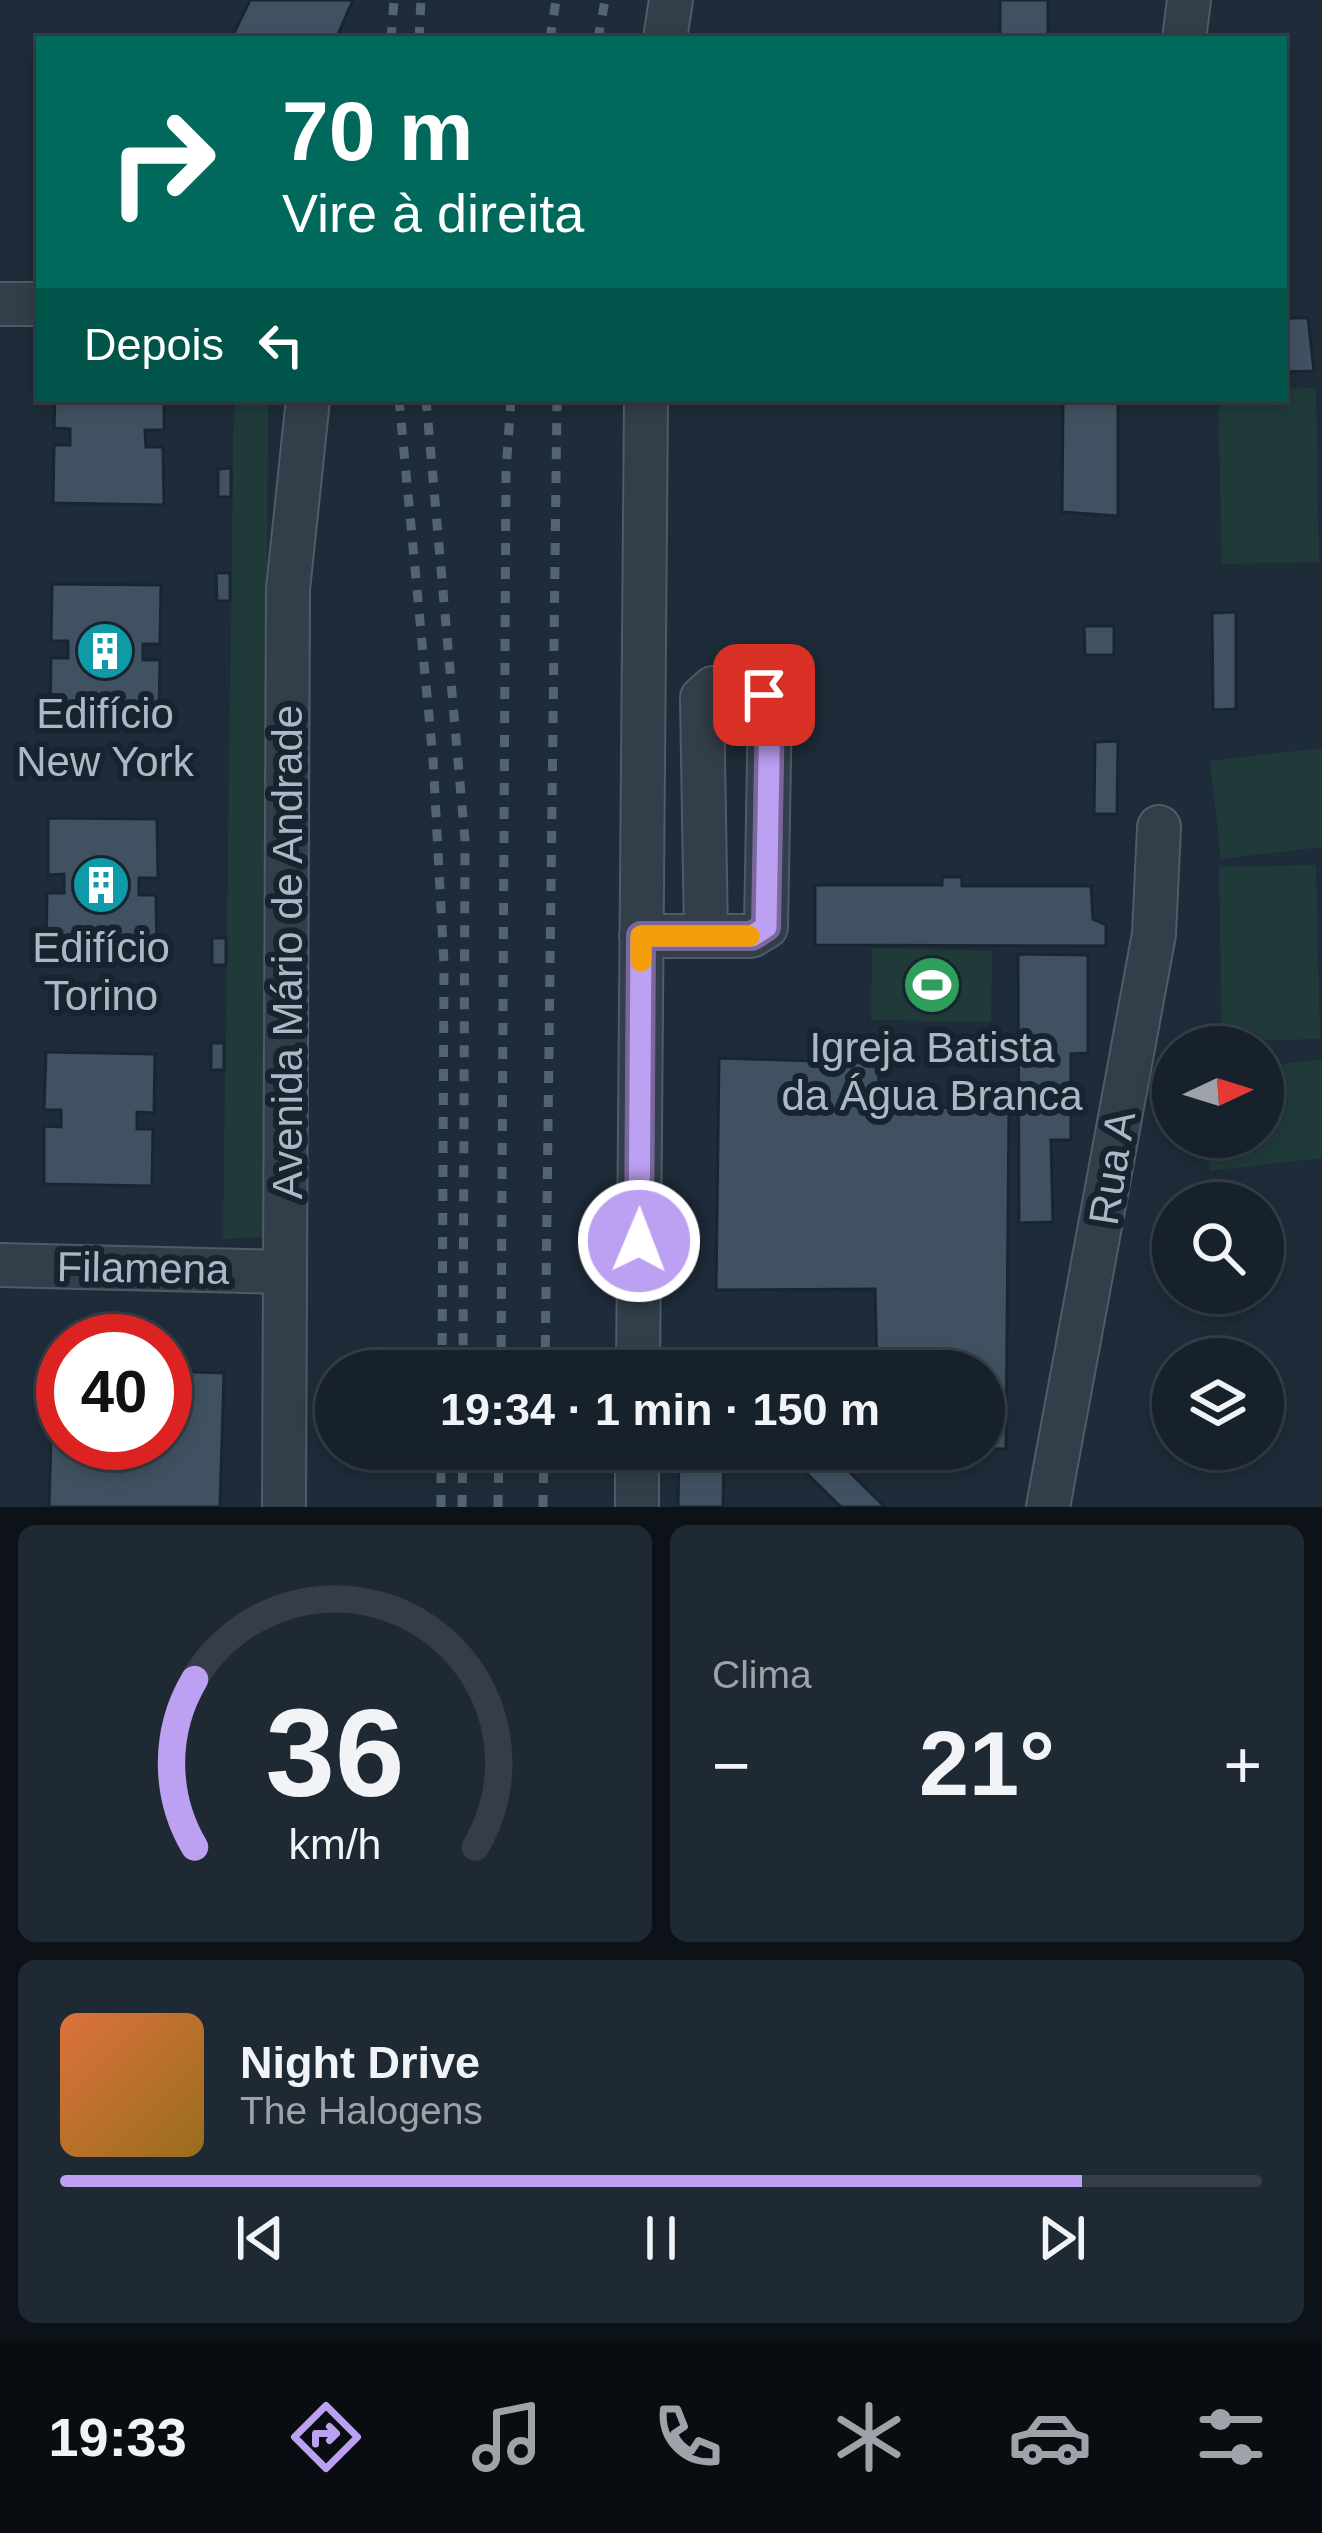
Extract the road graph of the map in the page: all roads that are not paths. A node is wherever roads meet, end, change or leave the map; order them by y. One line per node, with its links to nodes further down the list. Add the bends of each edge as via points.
1 (671, 0): 3 (street)
2 (1189, 0): 4 (street)
3 (665, 36)
4 (1184, 36)
5 (0, 304): 6 (street)
6 (36, 304)
7 (308, 402): 13 (street, Avenida Mário de Andrade, via 288,589)
8 (646, 402): 11 (street)
9 (1159, 827): 18 (street, Rua A, via 1154,934)
10 (706, 935): 10 (street, via 752,936 766,927 770,706 750,691 713,688 701,698); 11 (street)
11 (641, 936): 14 (street)
12 (0, 1265): 13 (street, Filamena)
13 (285, 1272): 16 (street, Avenida Mário de Andrade)
14 (638, 1350)
15 (637, 1470): 17 (street)
16 (284, 1507)
17 (637, 1507)
18 (1048, 1507)

